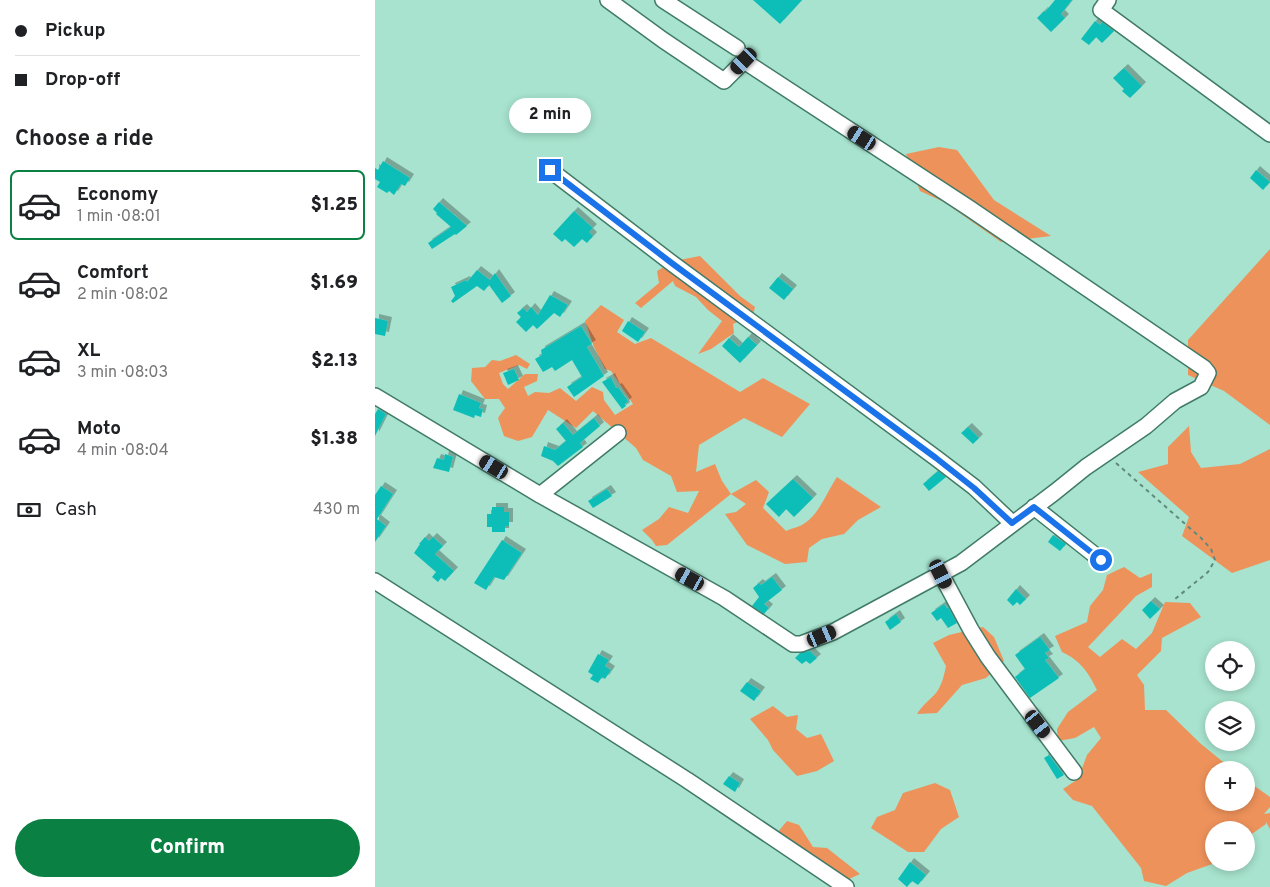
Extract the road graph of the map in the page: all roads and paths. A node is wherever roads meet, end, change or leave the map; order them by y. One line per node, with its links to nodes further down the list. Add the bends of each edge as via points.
1 (608, 0): 9 (street, via 724,82 744,61 977,214 1208,372 1201,387 1175,401)
2 (663, 0): 4 (street)
3 (1108, 0): 5 (street, via 1101,10)
4 (737, 48)
5 (1270, 134)
6 (550, 170): 12 (street, via 936,458)
7 (375, 396): 10 (street)
8 (618, 433): 10 (street)
9 (1105, 454): 11 (street); 16 (path, via 1211,549 1215,560 1208,572)
10 (540, 495): 14 (street, via 724,598 793,644 833,632)
11 (1034, 507): 12 (street); 13 (street)
12 (1012, 523): 14 (street, via 961,563)
13 (1101, 560)
14 (941, 574): 17 (street, via 989,657)
15 (375, 581): 18 (street, via 687,780)
16 (1175, 599)
17 (1074, 772)
18 (846, 887)

